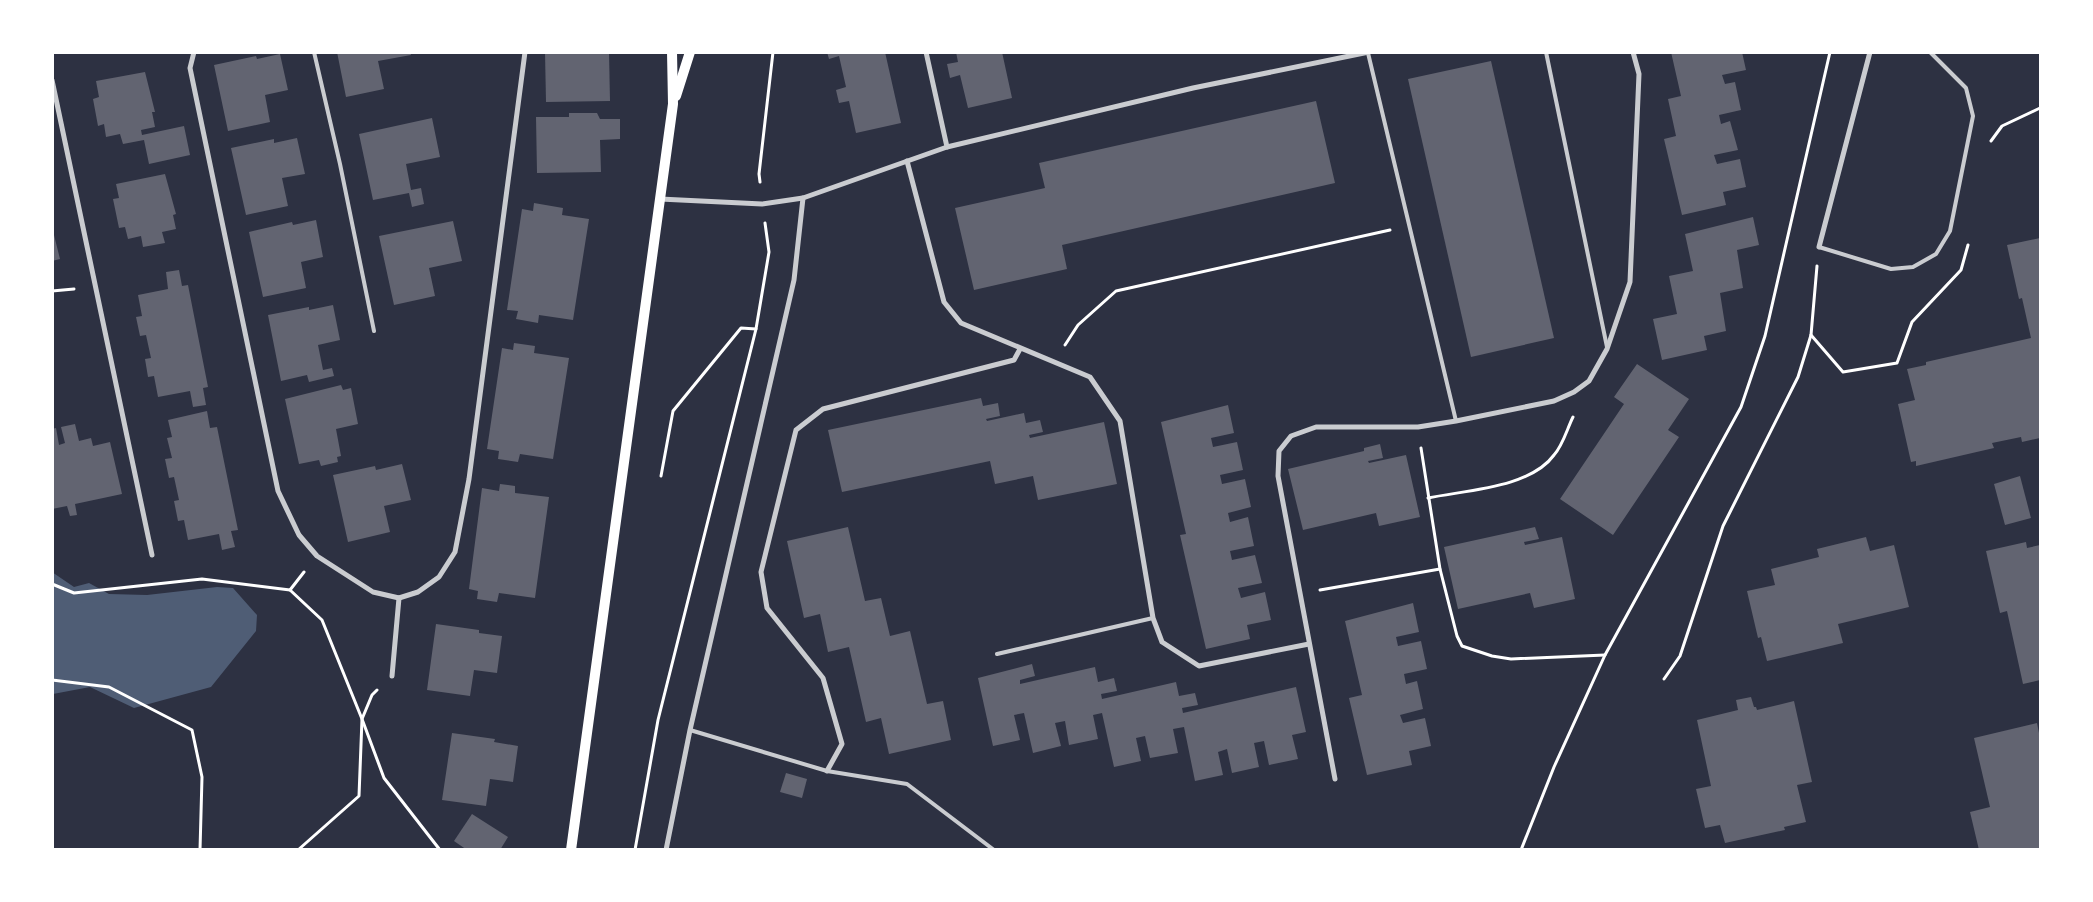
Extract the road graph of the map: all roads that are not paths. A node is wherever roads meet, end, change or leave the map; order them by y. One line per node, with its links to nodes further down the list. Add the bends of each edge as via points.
1 (194, 52): 24 (street, via 190,68 278,491 299,535 317,556 373,592)
2 (314, 52): 19 (lane)
3 (525, 52): 24 (street, via 469,479 455,552 439,576 418,592)
4 (672, 52): 13 (main road)
5 (690, 52): 13 (main road)
6 (926, 52): 14 (street)
7 (1546, 52): 21 (lane)
8 (1633, 52): 21 (street, via 1640,74 1630,282)
9 (1870, 52): 18 (street)
10 (1930, 52): 18 (lane, via 1966,88 1973,116 1950,231 1936,254 1913,266 1891,269)
11 (1369, 53): 14 (street, via 1192,88); 22 (lane)
12 (52, 80): 23 (street)
13 (673, 104): 17 (main road)
14 (947, 147): 15 (street)
15 (907, 162): 16 (street); 20 (street, via 944,302 961,323)
16 (803, 198): 17 (street, via 762,204); 29 (street, via 794,280)
17 (660, 199): 32 (main road)
18 (1819, 247)
19 (374, 331)
20 (1020, 349): 25 (street, via 1090,377 1120,421); 30 (street, via 1014,360 823,409 796,430 761,572 767,608 823,678 842,744)
21 (1607, 349): 22 (street, via 1590,380 1574,392 1554,401)
22 (1456, 421): 26 (street, via 1418,428 1316,427 1291,436 1279,451 1278,476)
23 (152, 556)
24 (399, 598): 28 (street)
25 (1153, 618): 26 (street, via 1162,642 1199,666); 27 (lane)
26 (1309, 644): 31 (street)
27 (997, 654)
28 (392, 676)
29 (690, 730): 30 (lane); 33 (street)
30 (827, 771): 34 (lane, via 907,784)
31 (1334, 779)
32 (571, 850)
33 (666, 850)
34 (994, 850)

